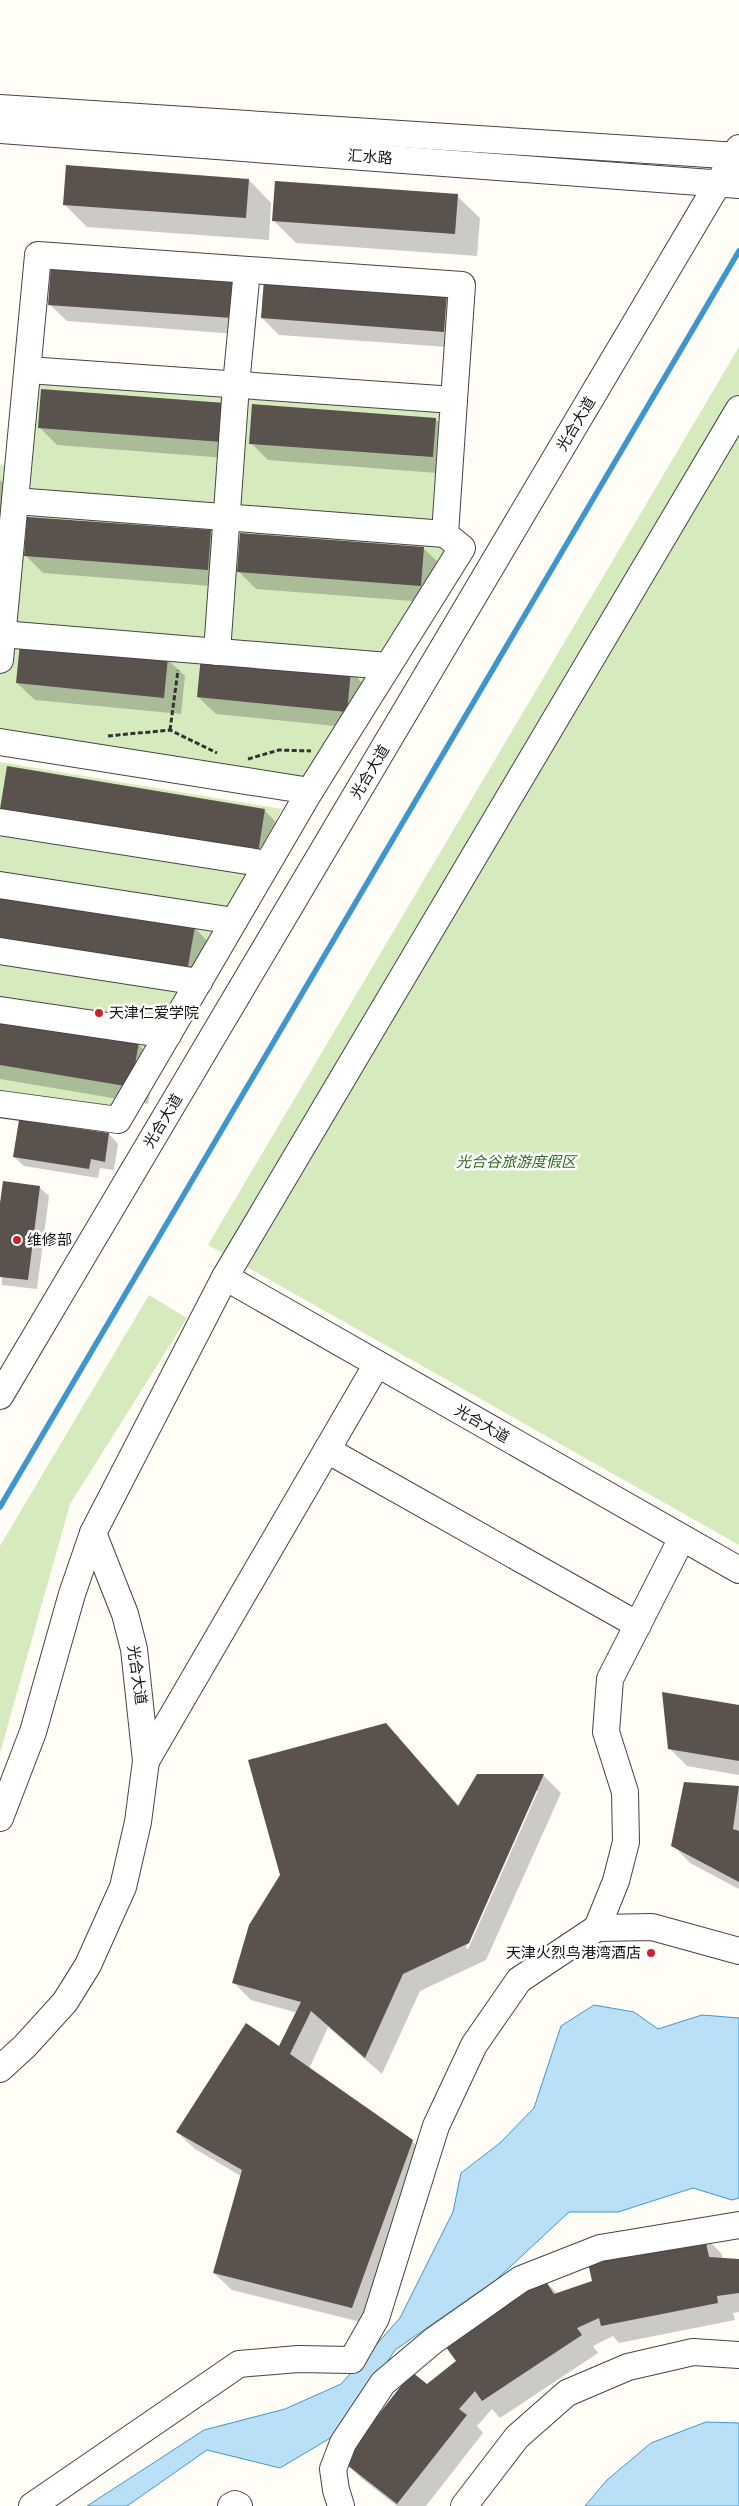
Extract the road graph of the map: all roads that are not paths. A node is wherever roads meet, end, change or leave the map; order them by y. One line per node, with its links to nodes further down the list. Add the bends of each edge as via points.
1 (0, 108): 3 (street, 汇水路)
2 (0, 130): 4 (street, 汇水路)
3 (738, 153): 4 (street, 光合大道)
4 (729, 184): 33 (street, 光合大道)
5 (247, 270): 6 (street, via 38,255); 7 (street); 8 (street, via 462,285)
6 (28, 370): 7 (street); 10 (street)
7 (236, 385): 8 (street); 12 (street)
8 (454, 400): 13 (street)
9 (739, 409): 31 (street)
10 (10, 457): 11 (street)
11 (15, 501): 12 (street); 14 (street)
12 (227, 517): 13 (street); 17 (street)
13 (445, 534): 19 (street, via 462,548)
14 (6, 539): 15 (street)
15 (3, 601): 16 (street)
16 (2, 634): 17 (street); 18 (street)
17 (217, 652): 19 (street)
18 (0, 660)
19 (388, 666): 21 (street)
20 (0, 742): 21 (street)
21 (310, 791): 23 (street)
22 (0, 822): 23 (street)
23 (267, 864): 25 (street)
24 (0, 885): 25 (street)
25 (234, 921): 27 (street)
26 (0, 951): 27 (street)
27 (199, 982): 29 (street)
28 (0, 1010): 29 (street)
29 (168, 1035): 30 (street, via 118,1120)
30 (0, 1104)
31 (225, 1277): 32 (street, 光合大道); 35 (street)
32 (377, 1364): 34 (street); 36 (street, 光合大道)
33 (0, 1396)
34 (327, 1450): 38 (street); 39 (street)
35 (94, 1533): 39 (street, 光合大道, via 126,1614 134,1649); 40 (street, via 72,1594 33,1732)
36 (682, 1538): 37 (street, 光合大道); 38 (street)
37 (739, 1570)
38 (638, 1625): 41 (street, via 610,1679 606,1732 625,1792 626,1842 616,1881)
39 (146, 1761): 43 (street, 光合大道, via 138,1822 123,1887 105,1932 65,2002)
40 (0, 1818)
41 (597, 1928): 42 (street, via 652,1927); 46 (street, via 519,1980 474,2045 436,2126 376,2318)
42 (739, 1951)
43 (0, 2069)
44 (739, 2225): 47 (street, via 600,2248 520,2279 433,2341)
45 (739, 2354): 52 (street, via 693,2352 628,2367 567,2393 517,2437)
46 (352, 2360): 47 (street); 48 (street, via 298,2359 239,2364)
47 (384, 2383): 51 (street, via 343,2443 334,2469)
48 (32, 2506)
49 (231, 2506): 50 (street)
50 (239, 2506)
51 (341, 2506)
52 (464, 2506)

